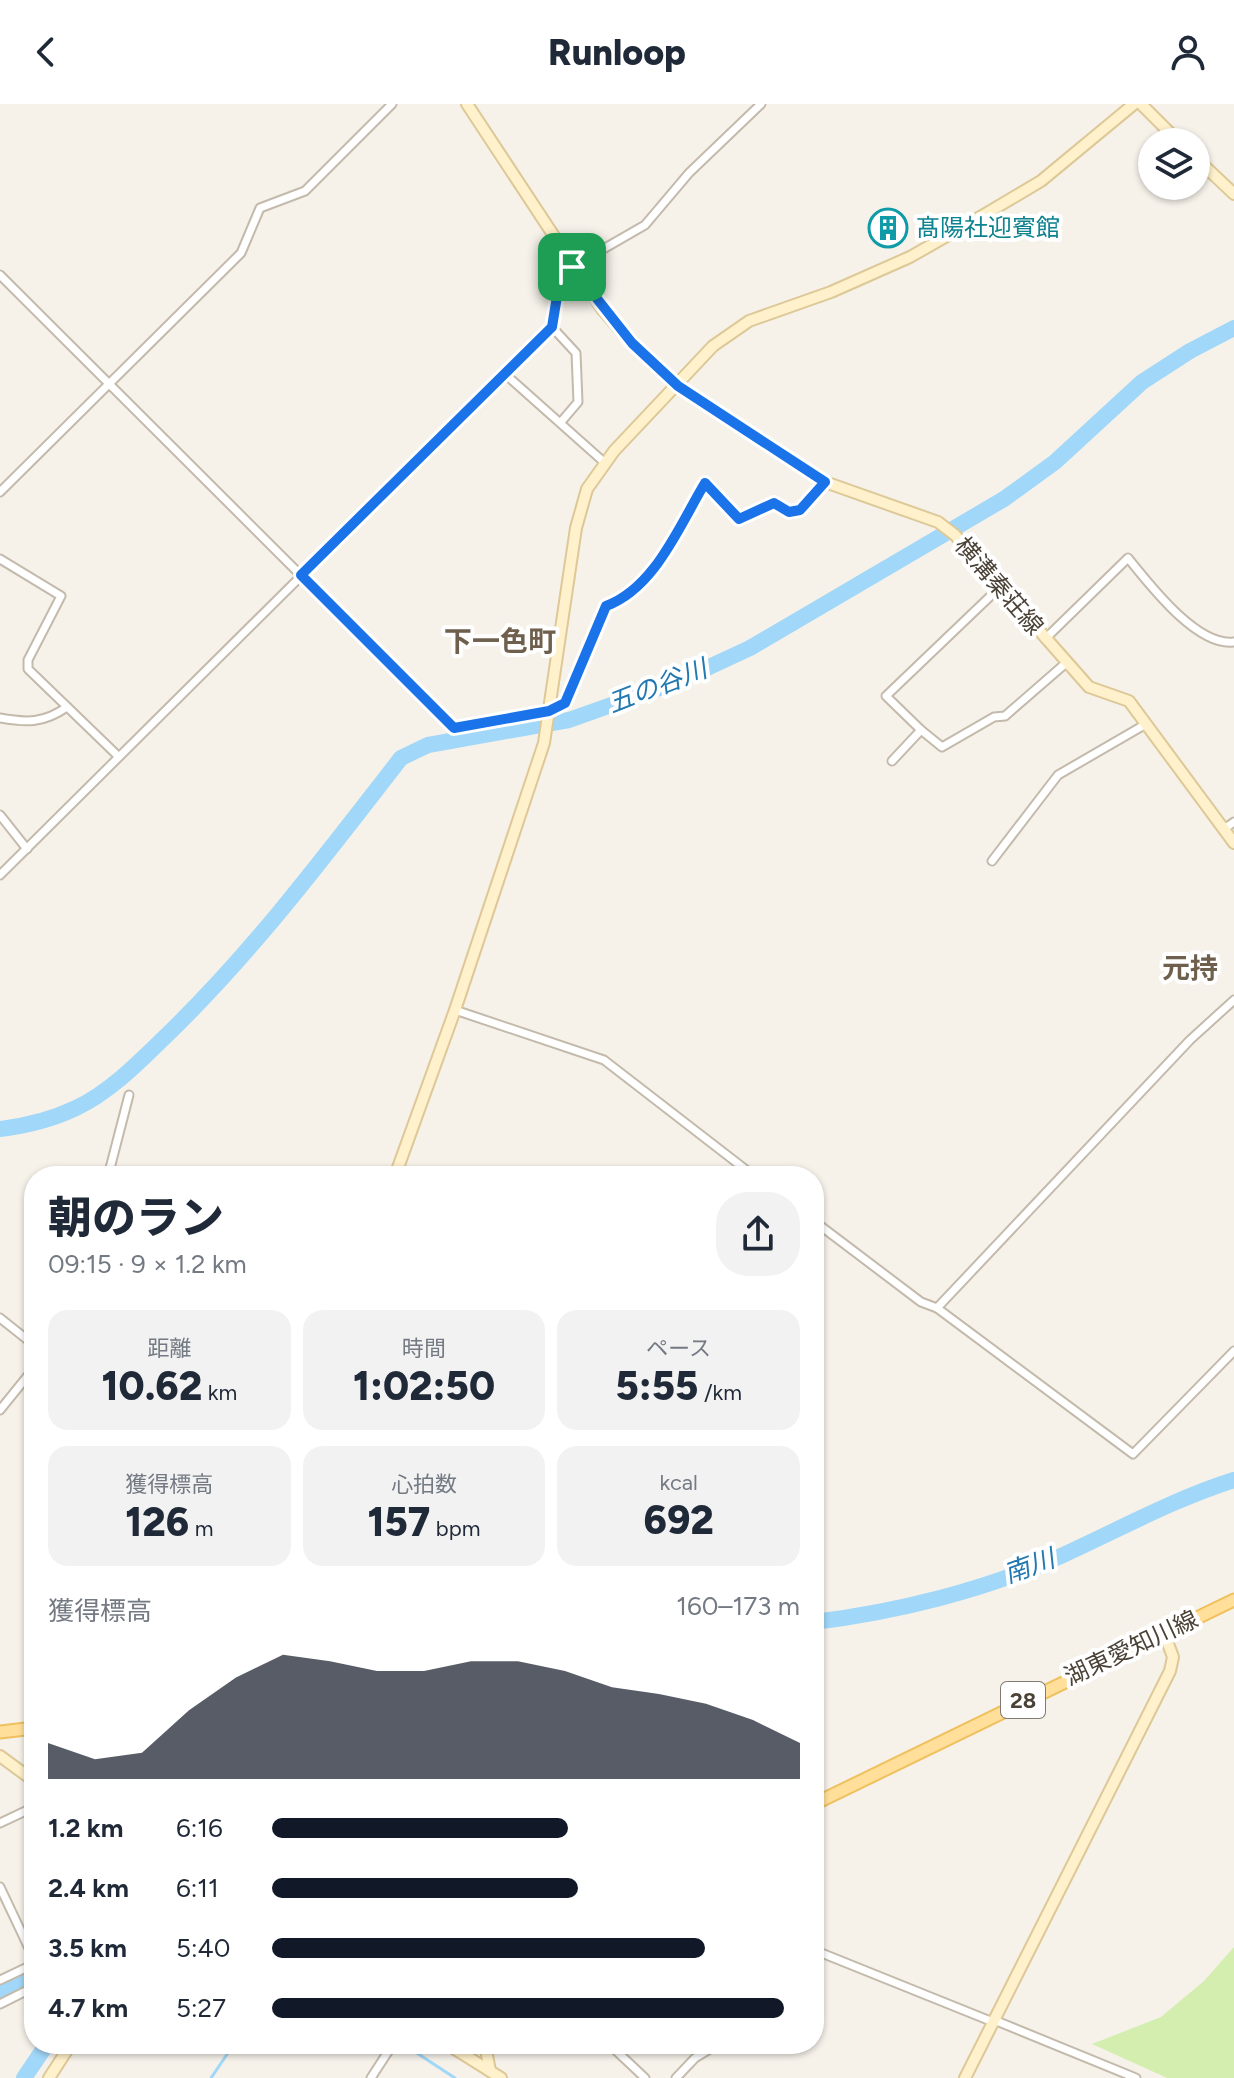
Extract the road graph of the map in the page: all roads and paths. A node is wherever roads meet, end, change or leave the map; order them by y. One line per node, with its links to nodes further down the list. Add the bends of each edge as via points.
1 (392, 104): 13 (street, via 305,191 260,208 241,253)
2 (467, 104): 9 (street, 横溝秦荘線)
3 (761, 104): 9 (street, via 689,173 645,225)
4 (1134, 104): 14 (street, via 1041,181 910,257 749,321 713,346)
5 (1141, 104): 6 (street)
6 (1165, 128)
7 (1210, 171): 8 (street)
8 (1234, 194)
9 (572, 267): 11 (street, via 559,284); 14 (street, 横溝秦荘線, via 632,343)
10 (0, 275): 13 (street)
11 (552, 327): 12 (street); 15 (street, via 576,353 578,402)
12 (504, 373): 15 (street); 20 (street)
13 (109, 384): 18 (street); 20 (street)
14 (678, 386): 16 (street); 17 (street, 横溝秦荘線)
15 (561, 422): 16 (street)
16 (605, 463): 26 (street, via 587,489 576,528)
17 (825, 482): 21 (street, 横溝秦荘線, via 938,522); 26 (street, via 800,510 789,512 774,503 739,519 705,483 645,581 628,598 606,606 565,703)
18 (0, 492)
19 (0, 559): 25 (street, via 61,596 28,669)
20 (301, 575): 26 (street, via 454,728); 30 (street)
21 (1002, 585): 22 (street, 横溝秦荘線); 29 (street, via 886,696)
22 (1045, 639): 23 (street, via 1128,558 1199,632); 24 (street, 横溝秦荘線)
23 (1234, 642)
24 (1066, 663): 28 (street, 横溝秦荘線, via 1089,687 1129,701); 29 (street, via 1005,716 942,747)
25 (67, 707): 27 (street, via 31,723); 30 (street)
26 (549, 711): 39 (street, via 544,743)
27 (0, 718)
28 (1146, 724): 33 (street, 横溝秦荘線); 36 (street, via 1058,775)
29 (921, 730): 31 (street)
30 (118, 756): 35 (street)
31 (892, 761)
32 (0, 815): 35 (street)
33 (1229, 825): 34 (street, 横溝秦荘線)
34 (1234, 843)
35 (27, 849): 37 (street)
36 (992, 861)
37 (0, 875)
38 (1234, 1000): 45 (street)
39 (455, 1010): 42 (street); 43 (street, via 604,1060)
40 (129, 1095): 41 (street)
41 (111, 1166)
42 (399, 1166)
43 (741, 1166)
44 (824, 1229): 45 (street, via 921,1302)
45 (937, 1308): 48 (street, via 1133,1454)
46 (0, 1318): 47 (street)
47 (24, 1337)
48 (1234, 1351)
49 (24, 1380): 50 (street)
50 (0, 1410)
51 (1234, 1600): 52 (main road, 湖東愛知川線 / 28)
52 (1164, 1633): 57 (main road, 湖東愛知川線 / 28); 67 (street, via 1173,1657 1170,1671)
53 (24, 1729): 54 (main road)
54 (0, 1732)
55 (0, 1756): 56 (street)
56 (24, 1774)
57 (824, 1799)
58 (24, 1812): 59 (street)
59 (0, 1823)
60 (0, 1887): 61 (street)
61 (24, 1940)
62 (824, 1954): 67 (street)
63 (24, 1967): 64 (street)
64 (0, 1980)
65 (24, 1992): 66 (street)
66 (0, 2004)
67 (994, 2021): 80 (street); 81 (street)
68 (65, 2054): 75 (street)
69 (387, 2054): 76 (street)
70 (464, 2054): 74 (street)
71 (487, 2054): 74 (street)
72 (620, 2054): 78 (street)
73 (704, 2054): 79 (street)
74 (490, 2071): 77 (street)
75 (49, 2078)
76 (371, 2078)
77 (501, 2078)
78 (645, 2078)
79 (676, 2078)
80 (965, 2078)
81 (1136, 2078)

